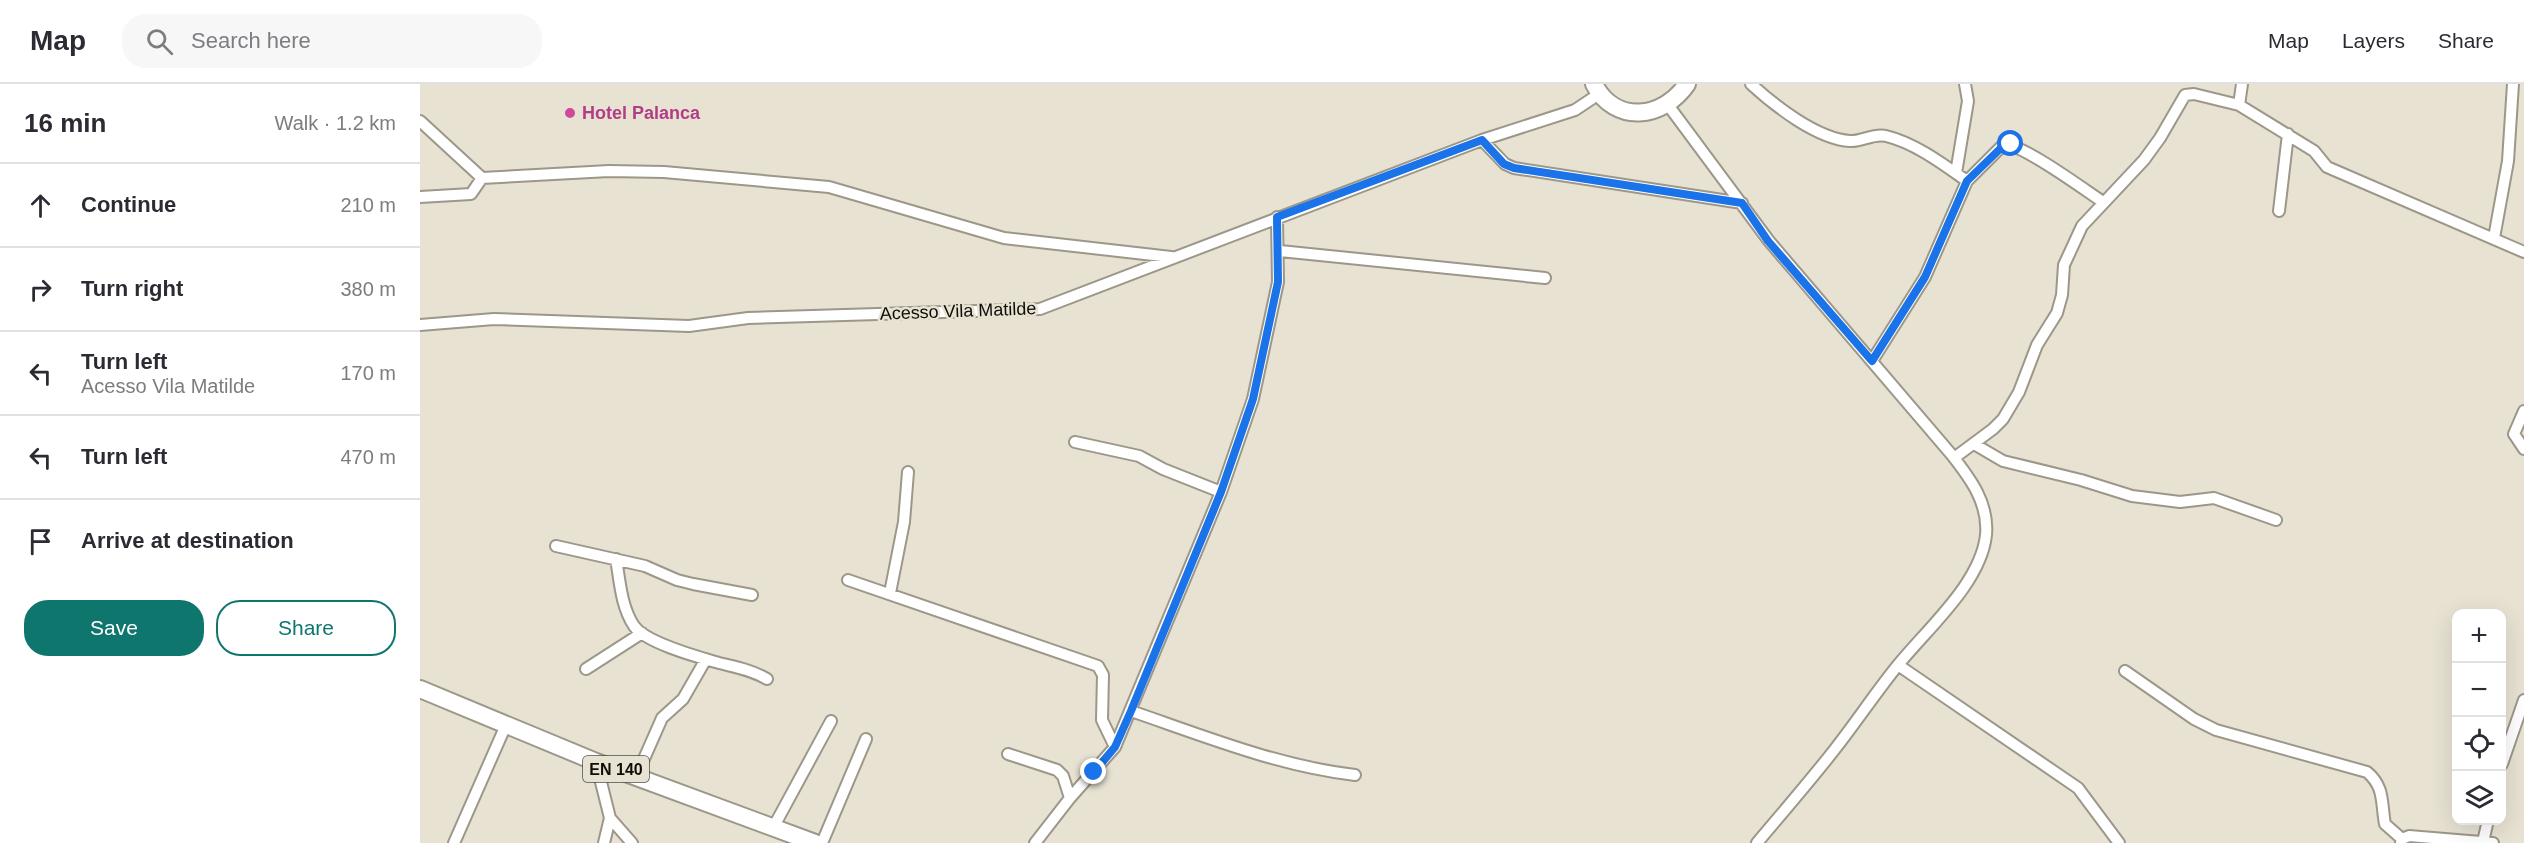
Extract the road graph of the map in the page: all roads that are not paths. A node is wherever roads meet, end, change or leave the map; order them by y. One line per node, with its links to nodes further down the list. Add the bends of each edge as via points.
1 (1688, 84): 7 (main road)
2 (1751, 84): 12 (street, via 1817,131 1852,142 1883,135 1904,141)
3 (1965, 84): 12 (street, via 1968,101)
4 (2242, 84): 8 (street)
5 (2513, 84): 20 (street, via 2508,161)
6 (1596, 89): 7 (main road, via 1612,105 1630,112 1649,112); 11 (street, Acesso Vila Matilde, via 1575,110)
7 (1668, 105): 17 (street)
8 (2239, 105): 10 (street); 16 (street, via 2185,95 2149,153)
9 (420, 121): 13 (street)
10 (2288, 134): 18 (street); 20 (street, via 2314,151 2327,167)
11 (1482, 140): 17 (street, via 1504,164 1514,168); 19 (street, Acesso Vila Matilde)
12 (1956, 173): 14 (street)
13 (482, 178): 15 (street, via 471,194); 23 (street, via 653,172 829,187 1004,238)
14 (1967, 181): 16 (street, via 2003,146 2011,144); 26 (street, via 1925,277)
15 (420, 198)
16 (2103, 202): 29 (street, via 2082,226 2069,251 2057,313 2037,345 2019,392 2002,419)
17 (1742, 203): 26 (street, via 1768,241)
18 (2279, 211)
19 (1277, 217): 21 (street); 23 (street, Acesso Vila Matilde)
20 (2494, 238): 22 (street)
21 (1280, 251): 24 (street); 33 (street, via 1278,282 1253,399)
22 (2524, 252)
23 (1172, 257): 25 (street, Acesso Vila Matilde, via 1040,309 748,318 689,326 494,319)
24 (1545, 279)
25 (420, 325)
26 (1872, 361): 31 (street)
27 (2524, 411): 30 (street, via 2514,434)
28 (1075, 442): 33 (street, via 1139,456)
29 (1974, 444): 31 (street); 34 (street, via 2003,461 2132,496 2180,502 2214,498)
30 (2524, 449)
31 (1954, 458): 42 (street, via 1981,497 1986,534 1982,552 1952,603)
32 (908, 472): 38 (street, via 904,522)
33 (1221, 492): 48 (street)
34 (2276, 520)
35 (556, 546): 36 (street)
36 (616, 559): 39 (street, via 685,582); 40 (street, via 623,602 634,626)
37 (848, 580): 38 (street)
38 (890, 594): 52 (street, via 1098,666 1103,675 1102,720)
39 (752, 595)
40 (642, 633): 41 (street); 43 (street)
41 (706, 659): 45 (street); 57 (street, via 683,699 662,718)
42 (1898, 665): 70 (street, via 1835,750); 71 (street, via 2078,788)
43 (586, 669)
44 (2125, 671): 62 (street, via 2216,730 2367,772 2382,790 2385,824)
45 (766, 679)
46 (420, 689): 50 (main road, EN 140)
47 (2524, 700): 53 (street)
48 (1131, 711): 52 (street); 56 (street, via 1264,756 1317,771)
49 (831, 720): 61 (street)
50 (506, 725): 55 (main road, EN 140); 64 (street)
51 (866, 739): 68 (street)
52 (1115, 747): 58 (street)
53 (2506, 752)
54 (1008, 754): 58 (street, via 1057,770)
55 (596, 762): 57 (main road, EN 140); 59 (street)
56 (1355, 775)
57 (636, 777): 61 (main road, EN 140)
58 (1070, 798): 69 (street)
59 (610, 818): 65 (street); 66 (street)
60 (2488, 825): 63 (street)
61 (773, 828): 67 (main road, EN 140)
62 (2402, 841): 63 (street, via 2409,836)
63 (2488, 842)
64 (454, 843)
65 (604, 843)
66 (632, 843)
67 (814, 843)
68 (822, 843)
69 (1035, 843)
70 (1757, 843)
71 (2119, 843)

